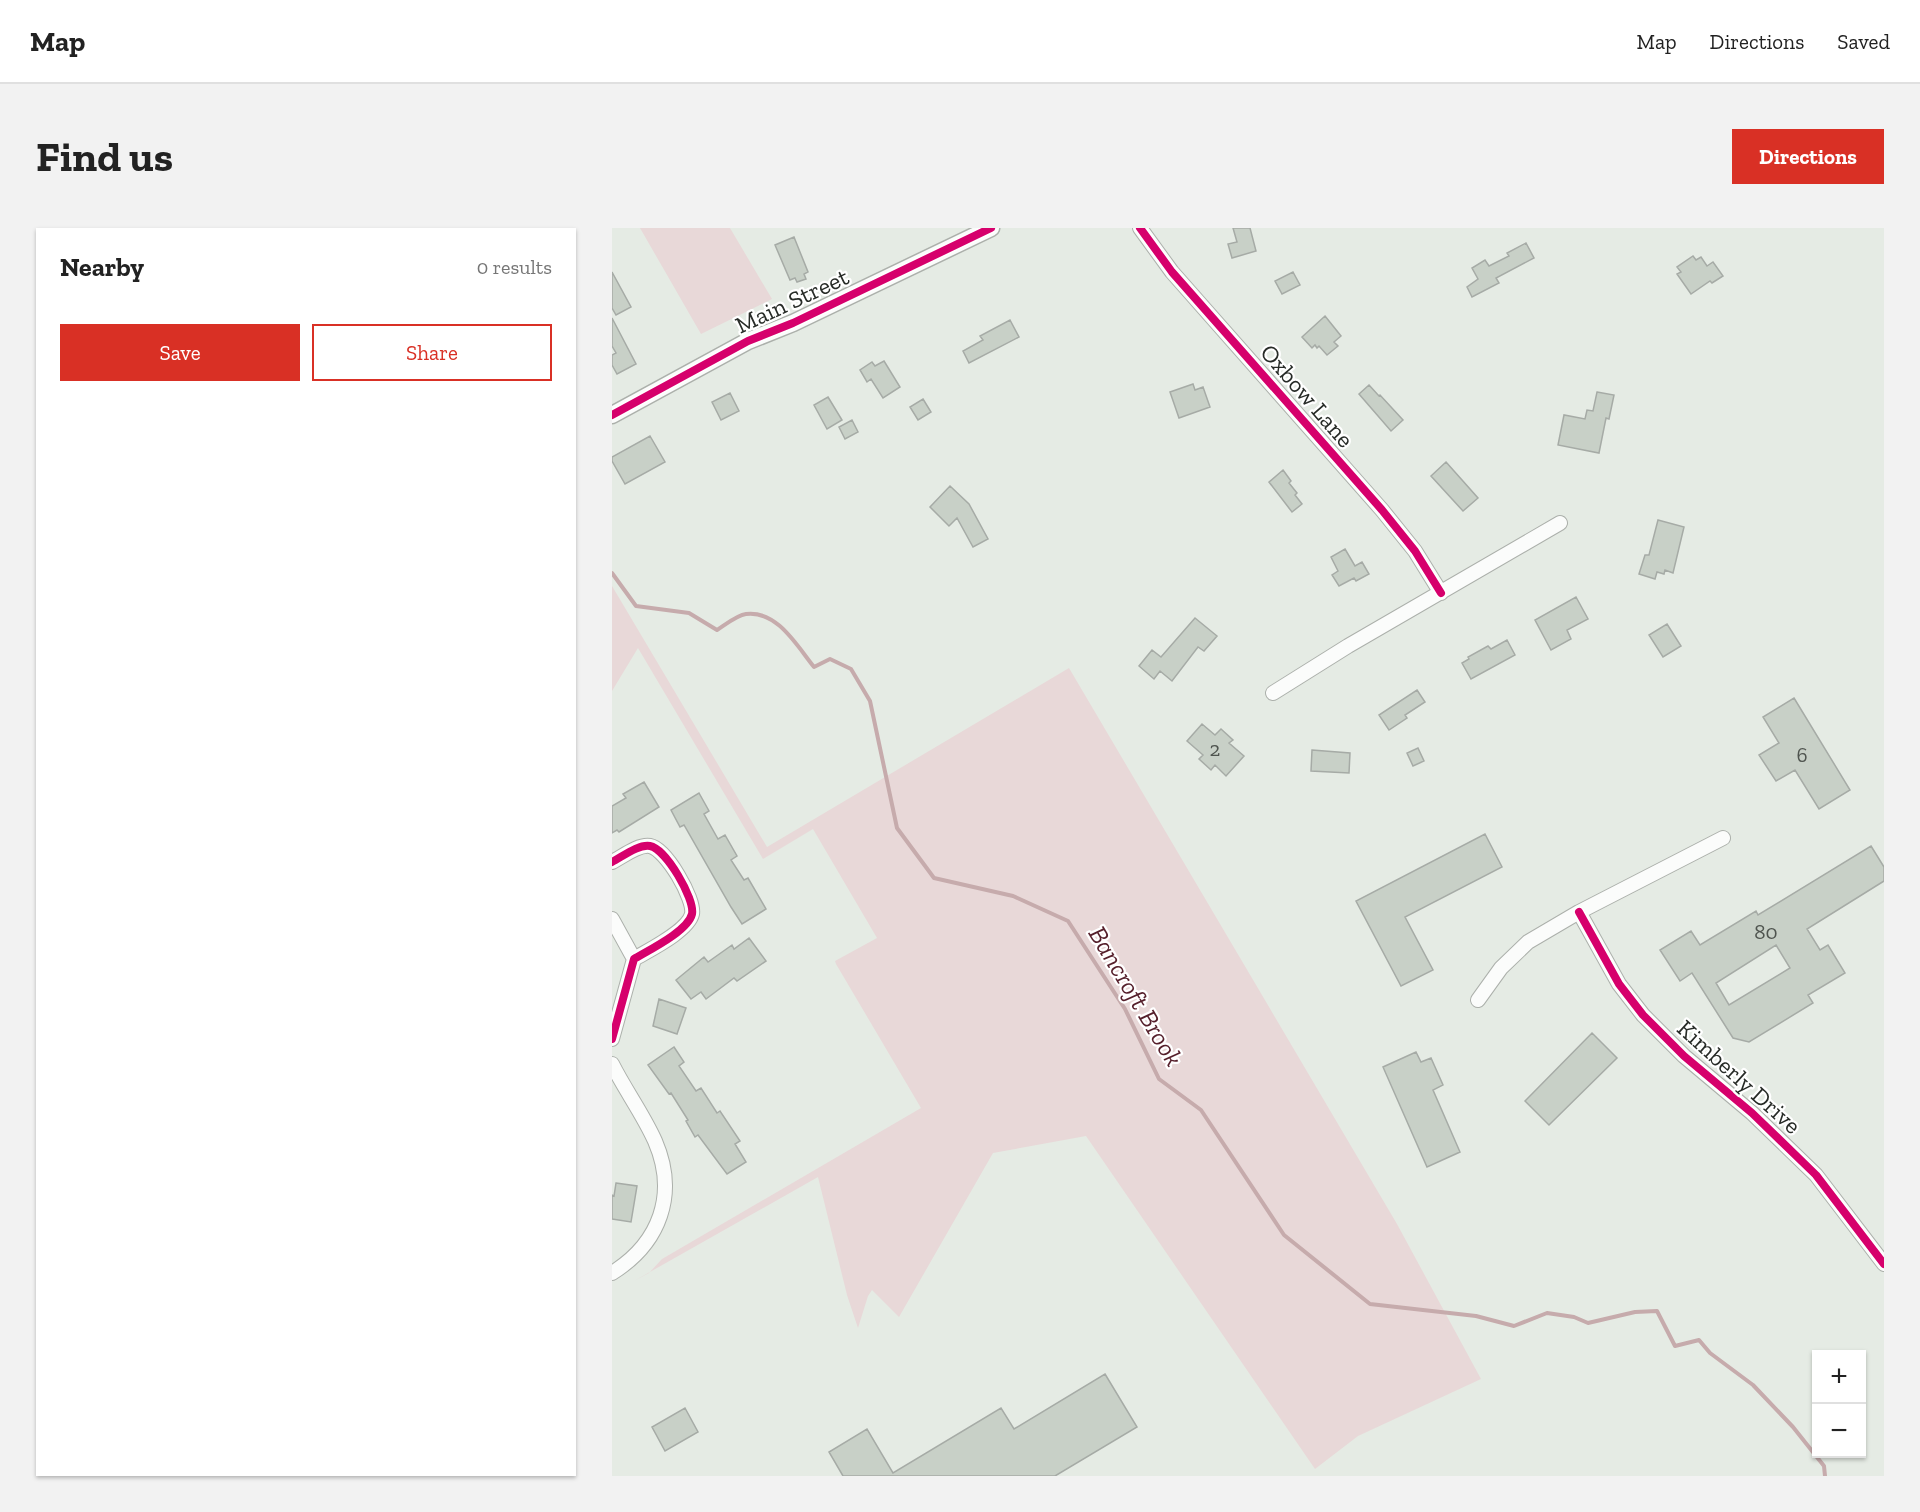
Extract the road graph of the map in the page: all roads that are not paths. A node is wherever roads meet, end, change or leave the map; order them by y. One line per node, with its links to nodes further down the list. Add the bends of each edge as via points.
1 (991, 228): 3 (street, Main Street, via 748,341)
2 (1140, 228): 5 (street, Oxbow Lane, via 1172,272 1382,510 1415,551)
3 (612, 415)
4 (1560, 523): 5 (street)
5 (1440, 593): 6 (street)
6 (1273, 693)
7 (1722, 838): 9 (street)
8 (612, 862): 11 (street, via 638,848 650,846 660,850 668,857 691,903 692,915 681,929)
9 (1579, 912): 12 (street, via 1528,942 1501,968); 15 (street, Kimberly Drive, via 1619,984 1643,1015 1816,1175)
10 (612, 919): 11 (street)
11 (634, 959): 13 (street)
12 (1478, 1000)
13 (612, 1039)
14 (612, 1064): 16 (street, via 655,1141 665,1191 656,1229 639,1252)
15 (1884, 1264)
16 (612, 1273)

